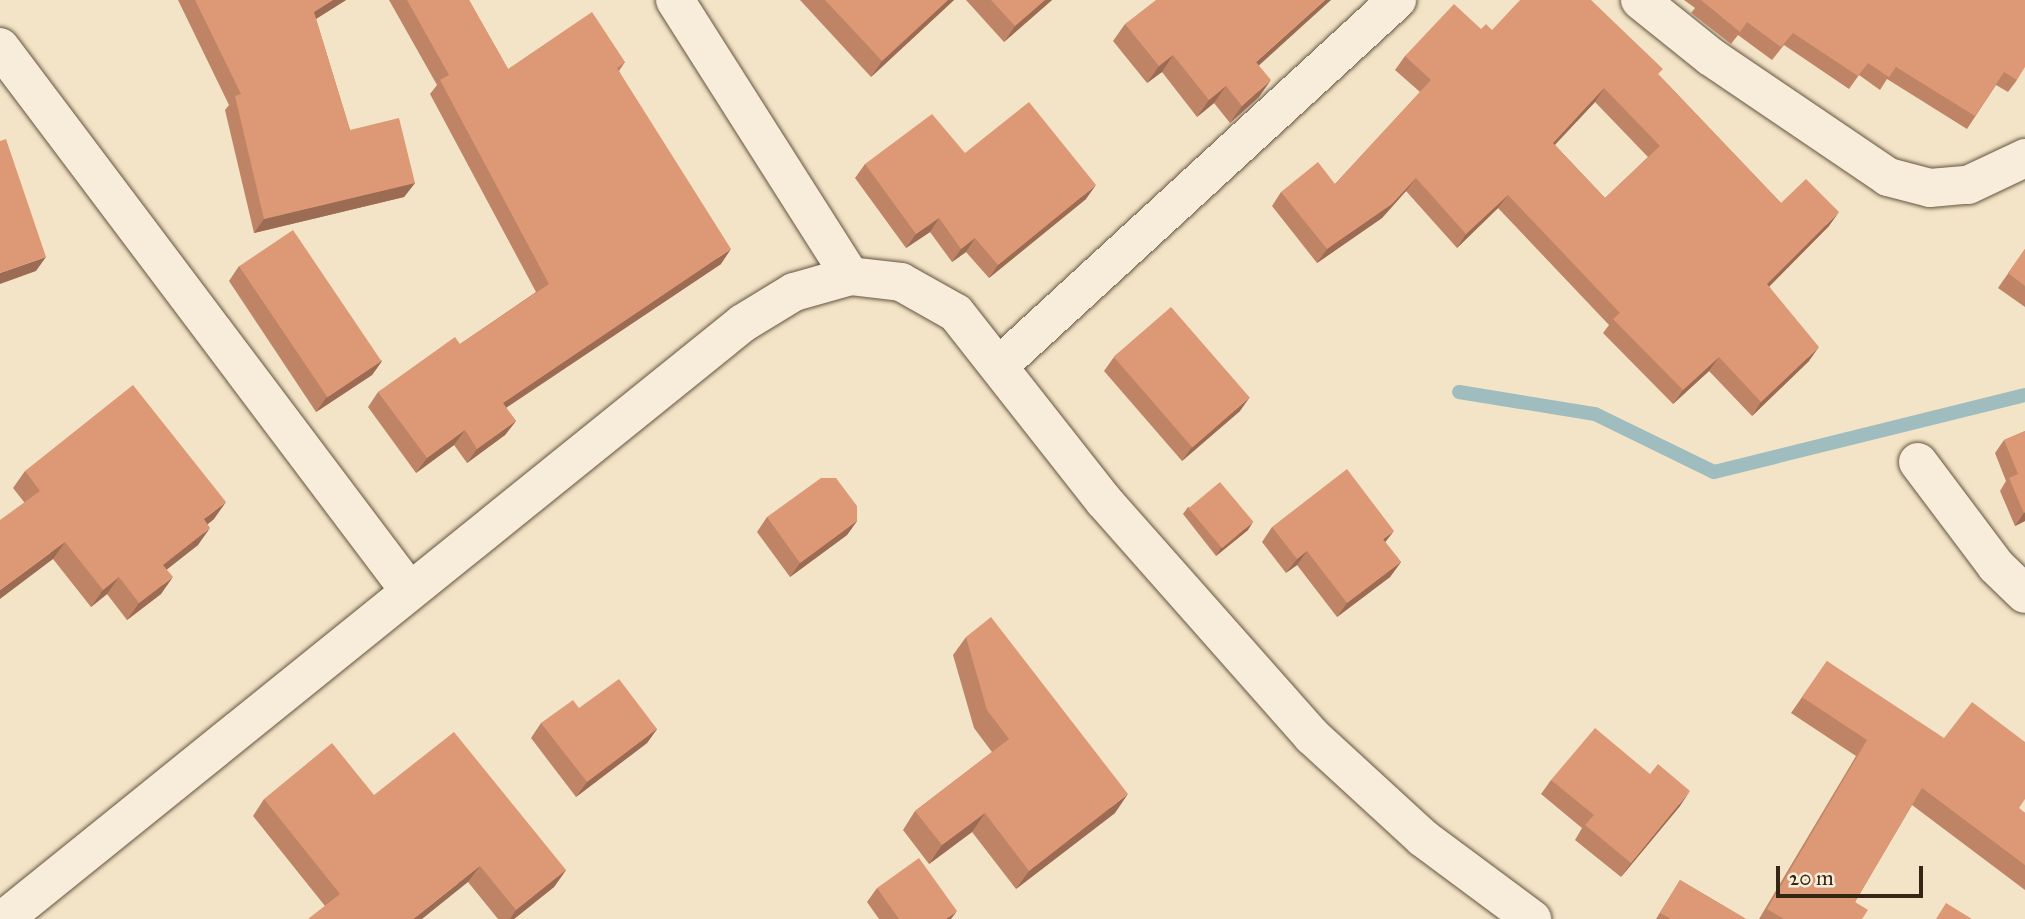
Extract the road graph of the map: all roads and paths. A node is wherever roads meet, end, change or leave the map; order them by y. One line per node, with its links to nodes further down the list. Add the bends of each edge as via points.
1 (675, 0): 6 (street)
2 (1397, 0): 7 (street)
3 (1640, 0): 5 (street, via 1711,57 1888,177 1930,188 1968,185)
4 (0, 47): 9 (street)
5 (2025, 158)
6 (850, 276): 7 (street, via 901,282 956,313); 9 (street, via 794,292 743,323)
7 (1001, 364): 12 (street, via 1104,501 1312,736 1423,838)
8 (1917, 462): 10 (street, via 1996,566)
9 (408, 589): 11 (street)
10 (2025, 594)
11 (4, 919)
12 (1532, 919)

